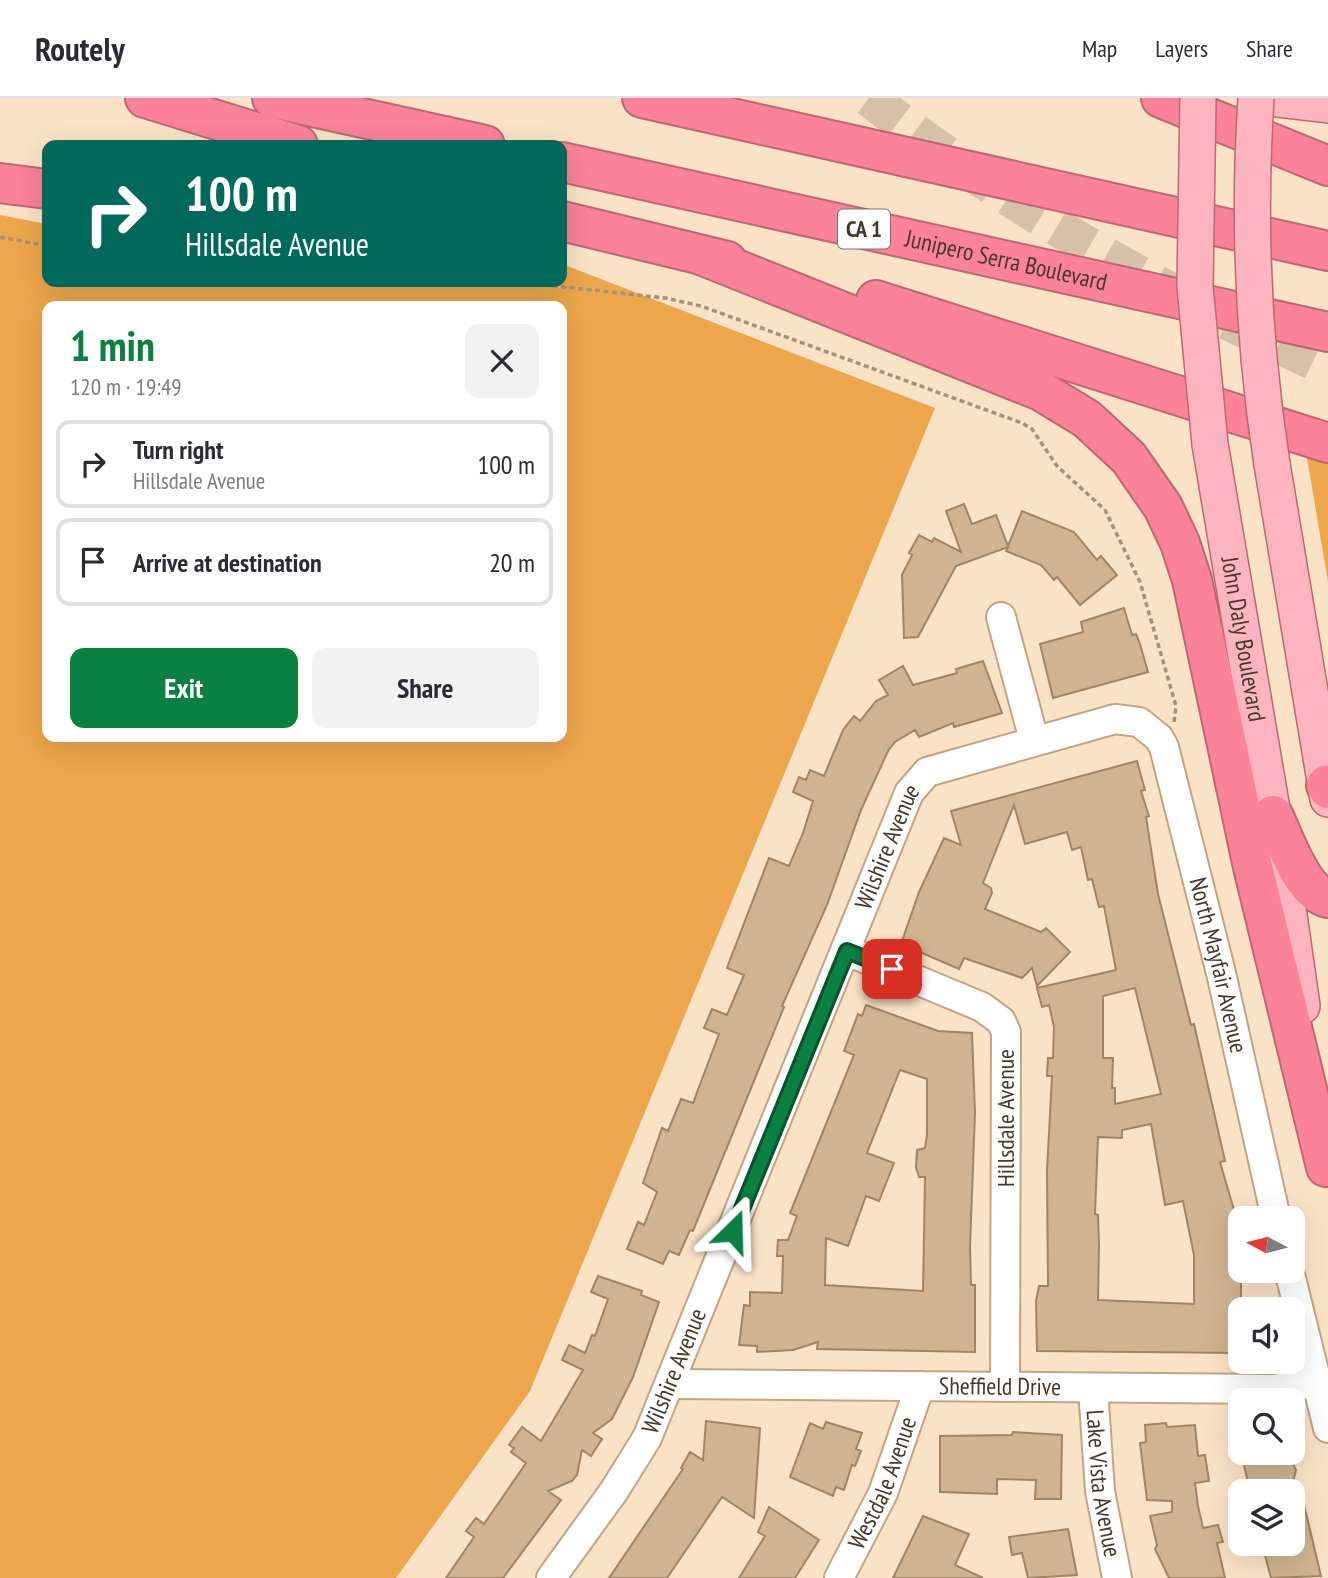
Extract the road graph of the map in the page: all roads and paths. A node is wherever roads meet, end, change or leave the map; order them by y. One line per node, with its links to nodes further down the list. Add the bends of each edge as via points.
1 (145, 98): 9 (highway)
2 (272, 98): 10 (highway)
3 (642, 98): 16 (highway)
4 (1161, 98): 12 (highway)
5 (1198, 98): 25 (main road, John Daly Boulevard, bridge, via 1195,287 1210,444)
6 (1256, 98): 24 (main road, bridge, via 1252,273 1260,380)
7 (1270, 98): 8 (main road)
8 (1328, 105)
9 (282, 140)
10 (462, 140)
11 (567, 163): 19 (highway, Junipero Serra Boulevard / CA 1)
12 (1328, 166)
13 (567, 222): 17 (highway)
14 (0, 237): 15 (path)
15 (42, 245)
16 (1328, 251)
17 (701, 255): 20 (highway, via 842,290); 28 (highway, via 1041,391 1101,431 1142,474 1172,524 1192,580 1253,867)
18 (565, 287): 22 (path, via 701,306 1032,429 1057,466 1102,506 1140,582 1175,706 1173,725)
19 (1328, 332)
20 (1320, 441)
21 (1001, 617): 23 (street)
22 (1149, 730): 23 (street, Wilshire Avenue, via 1128,719); 29 (street, North Mayfair Avenue, via 1192,852)
23 (1034, 740): 27 (street, Wilshire Avenue, via 940,766 917,780)
24 (1327, 791)
25 (1273, 815): 26 (highway, via 1308,885); 28 (main road, John Daly Boulevard)
26 (1328, 898)
27 (847, 951): 32 (street, Wilshire Avenue); 34 (street, Hillsdale Avenue, via 982,1007 1001,1021 1006,1032)
28 (1327, 1171)
29 (1273, 1206)
30 (1293, 1283): 31 (street)
31 (1323, 1382): 35 (street, Sheffield Drive, via 1287,1389); 36 (street)
32 (671, 1384): 33 (street, Sheffield Drive); 37 (street, Wilshire Avenue, via 631,1465)
33 (920, 1386): 34 (street, Sheffield Drive); 38 (street, Westdale Avenue, via 884,1493)
34 (1005, 1387): 35 (street, Sheffield Drive)
35 (1093, 1388): 39 (street, Lake Vista Avenue, via 1100,1491)
36 (1328, 1427)
37 (551, 1578)
38 (839, 1578)
39 (1117, 1578)

